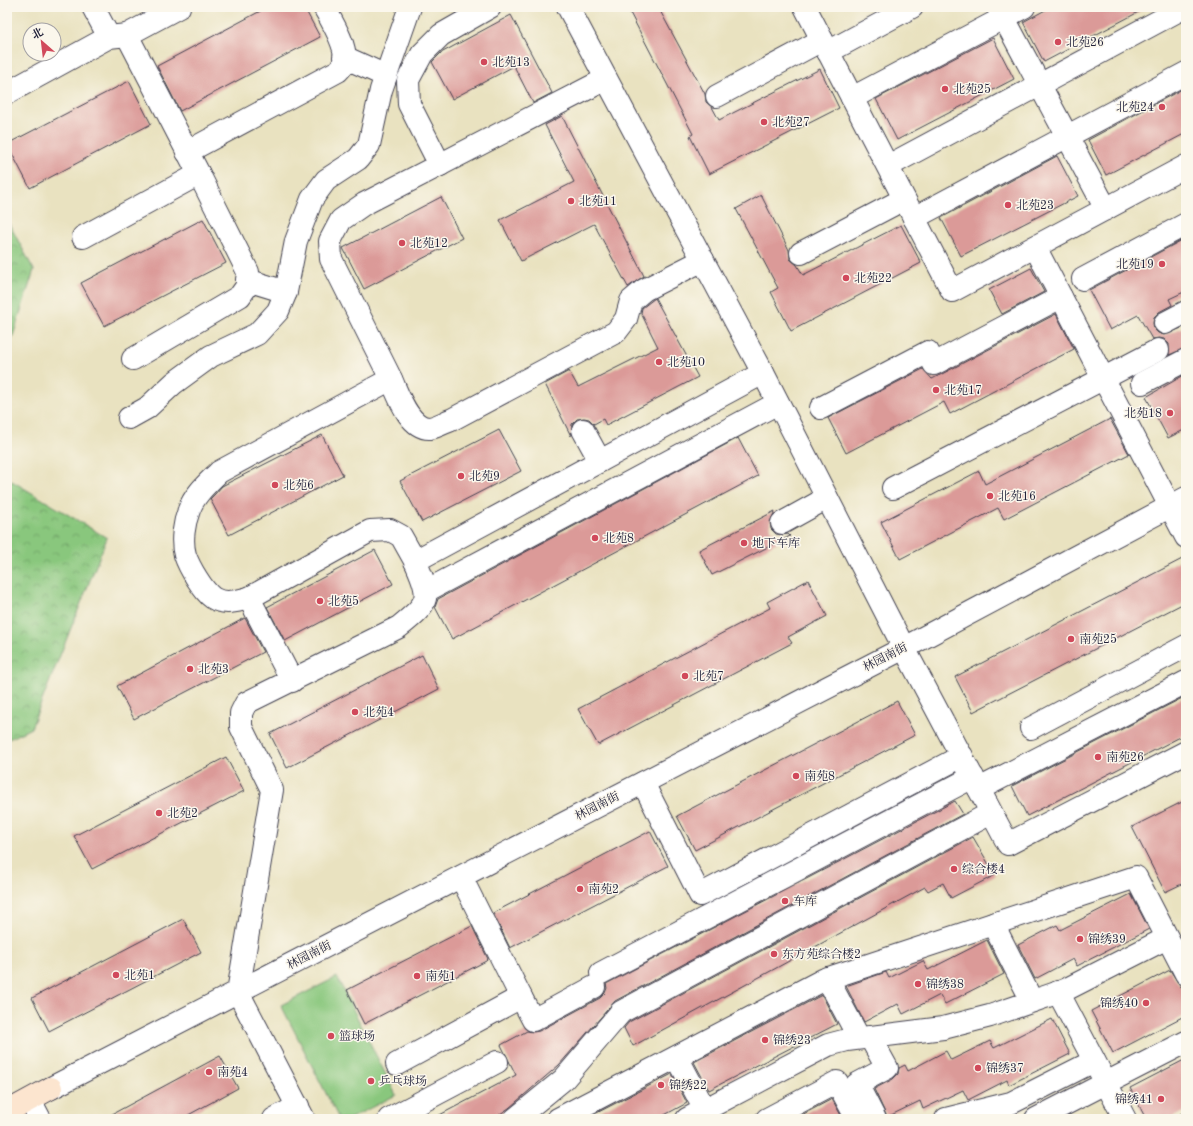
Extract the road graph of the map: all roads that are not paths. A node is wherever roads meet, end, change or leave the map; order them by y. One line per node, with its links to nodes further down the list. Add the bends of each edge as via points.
1 (93, 7): 12 (street)
2 (179, 7): 12 (street)
3 (324, 7): 14 (street, via 342,42)
4 (410, 7): 16 (street)
5 (490, 7): 24 (street, via 441,35 422,54 408,80 409,104)
6 (568, 7): 17 (street)
7 (805, 7): 13 (street)
8 (912, 7): 13 (street)
9 (1024, 7): 11 (street)
10 (1185, 7): 18 (street)
11 (1001, 12): 18 (street); 21 (street)
12 (118, 36): 19 (street); 23 (street)
13 (825, 46): 20 (street); 21 (street)
14 (344, 57): 16 (street); 23 (street, via 344,63 338,71)
15 (1186, 73): 22 (street)
16 (386, 76): 37 (street, via 369,145 358,159 326,180 312,199 296,241)
17 (606, 79): 24 (street); 34 (street)
18 (1040, 85): 22 (street); 25 (street)
19 (7, 93)
20 (717, 96)
21 (852, 98): 25 (street)
22 (1068, 137): 28 (street); 29 (street)
23 (187, 152): 27 (street)
24 (440, 165): 45 (street, via 364,204 341,220 330,241 331,260)
25 (888, 166): 28 (street)
26 (1186, 166): 29 (street)
27 (199, 174): 31 (street); 36 (street, via 248,272)
28 (909, 209): 32 (street, via 952,291); 33 (street)
29 (1106, 209): 32 (street)
30 (1186, 224): 35 (street)
31 (83, 237)
32 (1035, 247): 38 (street)
33 (801, 253)
34 (703, 260): 44 (street); 45 (street, via 644,290 631,301 626,319 616,332 451,420 430,428 416,424)
35 (1083, 279)
36 (247, 280): 37 (street); 42 (street, via 247,286 240,296)
37 (286, 292): 50 (street, via 278,311 257,334 211,356 174,383 147,408)
38 (1061, 297): 46 (street); 49 (street, via 934,364 928,352)
39 (1186, 312): 40 (street)
40 (1165, 323)
41 (1158, 350): 46 (street)
42 (133, 359)
43 (1186, 360): 47 (street)
44 (763, 373): 48 (street); 52 (street)
45 (391, 379): 60 (street, via 219,472 202,488 189,509 184,528 185,555 201,586 214,599 232,603)
46 (1104, 379): 53 (street); 55 (street)
47 (1142, 383)
48 (778, 403): 54 (street); 59 (street)
49 (821, 408)
50 (130, 418)
51 (583, 430): 52 (street)
52 (600, 461): 58 (street)
53 (893, 488)
54 (827, 498): 56 (street); 62 (street)
55 (1178, 502): 57 (street); 62 (street, 林园南街)
56 (782, 523)
57 (1186, 536)
58 (415, 562): 59 (street, via 425,582); 60 (street, via 401,536 390,530 370,531)
59 (426, 591): 63 (street, via 426,598 418,612 399,627)
60 (249, 598): 63 (street)
61 (1186, 646): 65 (street)
62 (904, 648): 67 (street); 68 (street, 林园南街)
63 (292, 681): 76 (street, via 246,703 241,714 241,727 272,790)
64 (1186, 682): 69 (street)
65 (1031, 728)
66 (1186, 752): 70 (street, via 1008,844)
67 (962, 756): 68 (street, via 700,895); 69 (street)
68 (643, 783): 71 (street, 林园南街)
69 (976, 783): 70 (street); 78 (street, via 598,980 533,1020)
70 (991, 813): 95 (street, via 621,1012 564,1079)
71 (461, 877): 76 (street, 林园南街); 78 (street)
72 (993, 924): 73 (street, via 1136,877); 75 (street); 79 (street)
73 (1168, 938): 74 (street); 77 (street)
74 (1186, 974)
75 (827, 978): 80 (street); 82 (street)
76 (238, 992): 87 (street, 林园南街); 90 (street)
77 (1058, 992): 79 (street); 83 (street)
78 (521, 998): 85 (street)
79 (1032, 1001): 80 (street, via 965,1023)
80 (865, 1038): 91 (street, via 828,1045); 99 (street, via 887,1068 857,1084)
81 (1186, 1042): 86 (street)
82 (677, 1056): 91 (street); 96 (street)
83 (1094, 1060): 86 (street); 100 (street, via 1011,1104)
84 (497, 1062): 94 (street)
85 (397, 1064)
86 (1106, 1083): 101 (street); 102 (street)
87 (51, 1088): 88 (main road, 林园南街)
88 (30, 1100): 89 (main road, 林园南街); 92 (street)
89 (7, 1112)
90 (301, 1113): 93 (street)
91 (696, 1114)
92 (40, 1119)
93 (274, 1119)
94 (389, 1119)
95 (515, 1119)
96 (558, 1119)
97 (767, 1119): 98 (street, via 837,1082)
98 (856, 1119)
99 (875, 1119)
100 (946, 1119)
101 (1036, 1119)
102 (1125, 1119)

